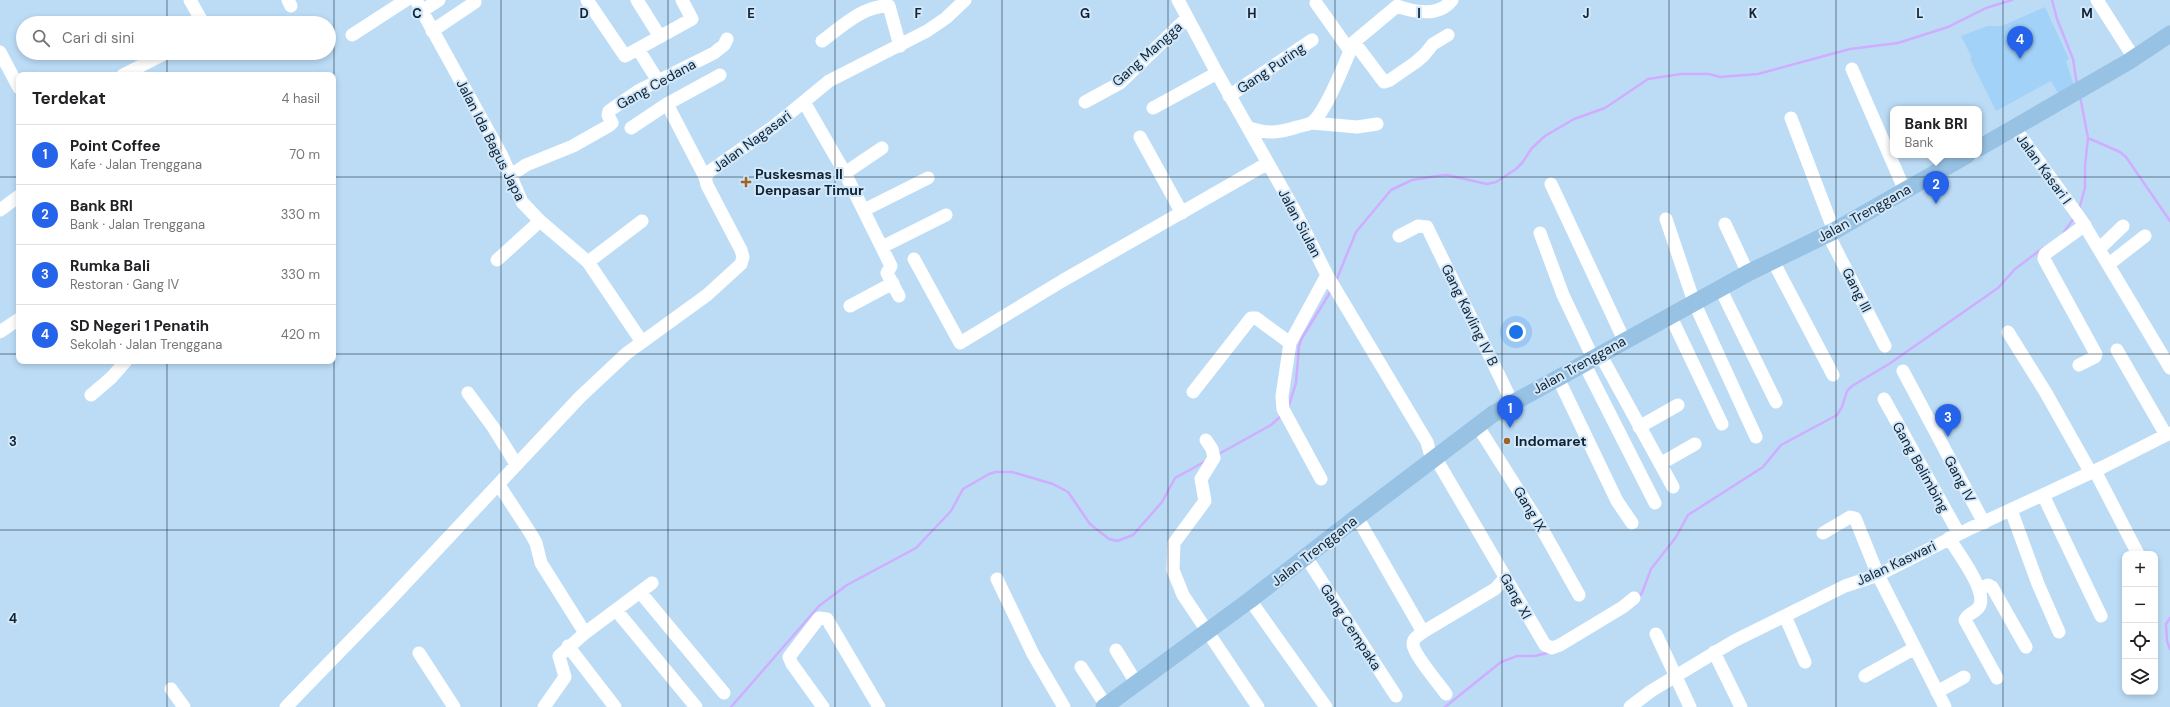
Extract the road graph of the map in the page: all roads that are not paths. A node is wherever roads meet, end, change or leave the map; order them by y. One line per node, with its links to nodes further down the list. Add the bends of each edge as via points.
1 (190, 0): 16 (street)
2 (406, 0): 21 (street)
3 (439, 0): 15 (street)
4 (587, 0): 28 (street, via 625,56)
5 (637, 0): 22 (street)
6 (682, 0): 22 (street, via 692,19)
7 (965, 0): 26 (street, Jalan Nagasari, via 939,23)
8 (1178, 0): 17 (street, Jalan Siulan)
9 (1452, 0): 14 (street, via 1443,7 1423,13 1413,12)
10 (2097, 0): 30 (street)
11 (475, 2): 18 (street)
12 (890, 3): 25 (street, via 868,10); 26 (street)
13 (1316, 3): 27 (street)
14 (1398, 3): 27 (street)
15 (419, 6): 18 (street, Jalan Ida Bagus Japa)
16 (199, 16)
17 (1187, 18): 34 (street, Jalan Siulan); 40 (street, Gang Mangga, via 1120,83)
18 (432, 31): 57 (street, Jalan Ida Bagus Japa, via 481,116)
19 (2170, 34): 30 (main road)
20 (1448, 35): 27 (street, via 1433,44 1416,62 1384,82)
21 (352, 36)
22 (660, 37): 28 (street)
23 (727, 38): 36 (street, Gang Cedana, via 724,45 714,53)
24 (1312, 40): 38 (street, Gang Puring)
25 (822, 41)
26 (900, 46): 39 (street, Jalan Nagasari, via 839,76)
27 (1352, 47): 44 (street, via 1341,75)
28 (638, 49): 36 (street)
29 (0, 52): 37 (street)
30 (2134, 58): 46 (main road)
31 (152, 60): 33 (street)
32 (1852, 69): 52 (street)
33 (129, 72)
34 (1217, 73): 38 (street, Jalan Siulan); 42 (street)
35 (720, 75): 41 (street)
36 (658, 81): 57 (street, Gang Cedana, via 609,111 612,123 610,125 573,146 530,163)
37 (16, 82)
38 (1230, 96): 48 (street, Jalan Siulan)
39 (804, 102): 56 (street); 58 (street, Jalan Nagasari, via 710,171)
40 (1085, 102)
41 (667, 104): 47 (street); 58 (street)
42 (1153, 108)
43 (1791, 118): 73 (street, Gang III)
44 (1312, 123): 45 (street, via 1357,127); 48 (street, via 1279,132)
45 (1377, 124)
46 (2014, 127): 50 (main road); 70 (street, Jalan Kasari I)
47 (631, 128)
48 (1251, 132): 55 (street, Jalan Siulan)
49 (1140, 137): 65 (street)
50 (1982, 146)
51 (882, 148): 56 (street)
52 (1890, 156)
53 (1891, 158): 61 (street)
54 (1962, 158): 61 (main road, Jalan Trenggana)
55 (1266, 159): 65 (street); 85 (street, Jalan Siulan)
56 (845, 173): 64 (street)
57 (511, 175): 68 (street, Jalan Ida Bagus Japa, via 522,202)
58 (706, 177): 96 (street, Jalan Nagasari, via 707,185 741,250 742,261 707,295)
59 (928, 178): 64 (street)
60 (1551, 184): 95 (street)
61 (1905, 191): 73 (main road, Jalan Trenggana)
62 (16, 198): 63 (street)
63 (0, 210)
64 (864, 210): 77 (street)
65 (1182, 213): 79 (street, via 1062,281 960,344)
66 (946, 215): 77 (street)
67 (1666, 219): 89 (street)
68 (540, 221): 80 (street); 82 (street, Jalan Ida Bagus Japa)
69 (642, 221): 82 (street)
70 (2084, 223): 78 (street, Jalan Kasari I); 102 (street, via 2046,254 2044,259 2096,354)
71 (1725, 224): 84 (street)
72 (2123, 226): 78 (street)
73 (1831, 232): 81 (main road, Jalan Trenggana); 98 (street, Gang III)
74 (1540, 234): 100 (street, via 1563,295)
75 (1399, 236): 111 (street, Gang Kavling IV B, via 1418,226 1427,227)
76 (2145, 236): 83 (street)
77 (882, 246): 86 (street, via 891,266 887,273)
78 (2100, 248): 83 (street, Jalan Kasari I)
79 (914, 259)
80 (497, 260)
81 (1773, 261): 84 (main road, Jalan Trenggana); 105 (street)
82 (588, 262): 96 (street, Jalan Ida Bagus Japa)
83 (2109, 264): 103 (street, Jalan Kasari I)
84 (1748, 273): 87 (main road, Jalan Trenggana)
85 (1327, 275): 97 (street); 121 (street, Jalan Siulan)
86 (893, 283): 88 (street); 90 (street)
87 (1720, 288): 89 (main road, Jalan Trenggana); 112 (street)
88 (899, 296)
89 (1694, 302): 91 (main road, Jalan Trenggana); 118 (street)
90 (850, 306)
91 (1670, 315): 95 (main road, Jalan Trenggana); 114 (street)
92 (16, 321): 93 (street)
93 (0, 332)
94 (2008, 332): 124 (street)
95 (1624, 340): 100 (main road, Jalan Trenggana)
96 (642, 342): 122 (street, via 580,397)
97 (1290, 343): 107 (street, via 1256,318 1251,318); 125 (street, via 1282,396 1288,420)
98 (1885, 346)
99 (2117, 350): 117 (street)
100 (1592, 358): 106 (main road, Jalan Trenggana); 116 (street); 129 (street)
101 (123, 364): 109 (street)
102 (2079, 365)
103 (2170, 368)
104 (1903, 371): 133 (street, Gang IV)
105 (1833, 375)
106 (1558, 378): 111 (main road, Jalan Trenggana); 132 (street, via 1601,468)
107 (1193, 392)
108 (468, 393): 122 (street)
109 (91, 395)
110 (1884, 399): 135 (street, Gang Belimbing)
111 (1512, 402): 115 (main road, Jalan Trenggana)
112 (1776, 402)
113 (1678, 405): 116 (street)
114 (1722, 424)
115 (1477, 425): 121 (main road, Jalan Trenggana); 144 (street, Gang IX, via 1537,520)
116 (1639, 427): 123 (street)
117 (2168, 434): 124 (street, Jalan Kaswari)
118 (1756, 437)
119 (1206, 440): 150 (street, via 1214,458 1201,479 1205,501 1176,539 1172,561 1176,580)
120 (1695, 444): 123 (street)
121 (1436, 457): 131 (main road, Jalan Trenggana); 139 (street, Gang XI, via 1492,551)
122 (516, 464): 126 (street)
123 (1660, 464): 127 (street)
124 (2093, 472): 128 (street, Jalan Kaswari); 136 (street)
125 (1321, 479)
126 (499, 485): 153 (street, via 531,534 541,563); 173 (street)
127 (1673, 487)
128 (2043, 494): 130 (street, Jalan Kaswari); 149 (street)
129 (1655, 503)
130 (2011, 510): 133 (street, Jalan Kaswari); 152 (street)
131 (1356, 517): 137 (main road, Jalan Trenggana); 151 (street)
132 (1632, 523)
133 (1984, 523): 135 (street, Jalan Kaswari)
134 (1823, 533): 138 (street, via 1853,517)
135 (1954, 536): 138 (street, Jalan Kaswari); 142 (street, Gang Belimbing)
136 (2136, 551)
137 (1306, 557): 146 (main road, Jalan Trenggana); 172 (street, Gang Cempaka)
138 (1878, 574): 148 (street, Jalan Kaswari, via 1845,586); 157 (street)
139 (1505, 578): 145 (street, Gang XI, via 1545,645 1552,648 1566,642); 151 (street, via 1495,589)
140 (997, 579): 182 (street, via 1033,654)
141 (652, 583): 143 (street)
142 (1979, 589): 156 (street, via 1988,585 1992,587); 166 (street, via 1980,606 1965,620)
143 (640, 592): 147 (street); 170 (street)
144 (1579, 595)
145 (1634, 598)
146 (1250, 600): 150 (main road, Jalan Trenggana); 184 (street)
147 (616, 610): 153 (street); 179 (street)
148 (1785, 616): 159 (street, Jalan Kaswari); 161 (street)
149 (2101, 616)
150 (1207, 631): 167 (main road, Jalan Trenggana); 183 (street)
151 (1423, 632): 171 (street, via 1414,639 1414,648)
152 (2059, 632)
153 (585, 633): 155 (street)
154 (1656, 634): 163 (street)
155 (568, 646): 177 (street, via 559,656 565,677); 178 (street)
156 (2026, 647)
157 (1915, 648): 164 (street); 169 (street)
158 (1116, 650): 167 (street)
159 (1714, 652): 163 (street, Jalan Kaswari); 187 (street)
160 (420, 653): 176 (street)
161 (1805, 662)
162 (1080, 667): 174 (street)
163 (1676, 676): 185 (street, Jalan Kaswari); 186 (street)
164 (1865, 676)
165 (1964, 677): 169 (street)
166 (1997, 678)
167 (1137, 684): 174 (main road, Jalan Trenggana)
168 (171, 689): 175 (street)
169 (1937, 692): 188 (street)
170 (724, 693)
171 (1446, 694)
172 (1396, 696)
173 (288, 706)
174 (1106, 706)
175 (184, 707)
176 (454, 707)
177 (544, 707)
178 (615, 707)
179 (696, 707)
180 (823, 707): 181 (street, via 792,664 790,657 819,618 827,619)
181 (879, 707)
182 (1064, 707)
183 (1258, 707)
184 (1326, 707)
185 (1630, 707)
186 (1690, 707)
187 (1741, 707)
188 (1945, 707)

